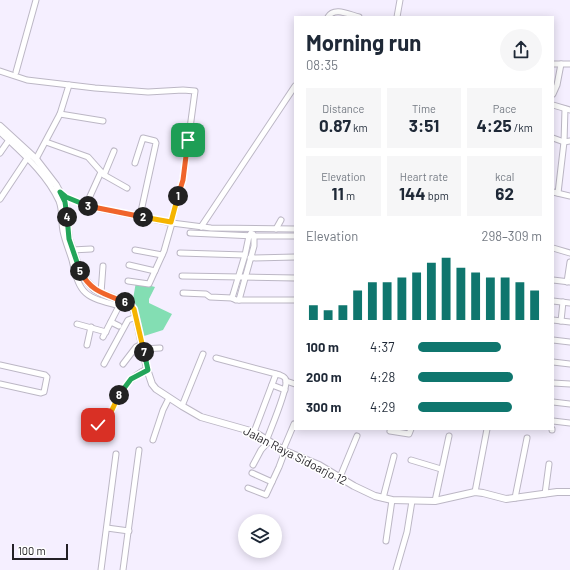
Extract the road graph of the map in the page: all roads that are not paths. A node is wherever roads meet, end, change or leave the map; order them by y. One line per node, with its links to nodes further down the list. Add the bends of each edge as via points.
1 (36, 0): 10 (street)
2 (400, 0): 5 (street)
3 (329, 16): 4 (street, via 336,12)
4 (354, 16)
5 (397, 16)
6 (554, 64): 7 (street)
7 (561, 64): 8 (street); 13 (street)
8 (570, 64)
9 (0, 71): 11 (street, via 27,80)
10 (16, 72)
11 (69, 85): 16 (street); 40 (street, via 156,92 195,91 183,180)
12 (294, 88): 41 (street)
13 (554, 92)
14 (554, 105): 15 (street)
15 (568, 109): 24 (street)
16 (60, 114): 17 (street); 23 (street)
17 (103, 121)
18 (0, 126): 27 (main road, Jalan Raya Sidoarjo 12)
19 (0, 132): 21 (street)
20 (554, 138): 24 (street)
21 (8, 140): 26 (street); 27 (street)
22 (570, 141): 24 (street)
23 (46, 142): 28 (street); 30 (street, via 88,157)
24 (564, 142): 33 (street)
25 (114, 151): 30 (street)
26 (0, 153)
27 (29, 156): 28 (main road, Jalan Raya Sidoarjo 12); 35 (street); 39 (street, via 52,188)
28 (36, 159): 32 (main road, Jalan Raya Sidoarjo 12)
29 (135, 163): 37 (street, via 142,138 155,141)
30 (102, 173): 31 (street); 36 (street)
31 (127, 188)
32 (60, 192): 36 (street); 39 (main road, Jalan Raya Sidoarjo 12, via 66,207)
33 (555, 192): 34 (street)
34 (570, 196)
35 (0, 199)
36 (86, 205): 37 (street)
37 (140, 216): 40 (street)
38 (281, 220): 42 (street)
39 (64, 221): 49 (main road, Jalan Raya Sidoarjo 12); 74 (street, via 63,232 81,289 93,299)
40 (171, 222): 41 (street); 53 (street)
41 (201, 227): 45 (street)
42 (276, 229): 43 (street); 45 (street)
43 (294, 229)
44 (190, 233): 45 (street)
45 (252, 233): 46 (street); 54 (street)
46 (294, 236)
47 (91, 248): 49 (street)
48 (554, 248): 51 (street)
49 (72, 250): 66 (main road, Jalan Raya Sidoarjo 12, via 82,276)
50 (135, 250): 53 (street)
51 (570, 253)
52 (180, 254): 54 (street)
53 (162, 255): 59 (street)
54 (248, 256): 55 (street); 61 (street)
55 (294, 257)
56 (570, 262): 65 (street)
57 (129, 265): 59 (street)
58 (103, 266): 66 (street)
59 (155, 270): 64 (street, via 149,284)
60 (182, 276): 61 (street)
61 (241, 277): 62 (street); 68 (street); 69 (street)
62 (294, 278)
63 (554, 280): 65 (street)
64 (128, 281)
65 (568, 282)
66 (101, 293): 74 (main road, Jalan Raya Sidoarjo 12)
67 (183, 293): 68 (street)
68 (232, 298): 69 (street)
69 (239, 300): 71 (street)
70 (294, 300): 71 (street)
71 (285, 301): 75 (street)
72 (554, 301): 73 (street)
73 (563, 302): 76 (street); 79 (street)
74 (121, 303): 77 (main road, Jalan Raya Sidoarjo 12, via 132,306); 80 (street)
75 (294, 303)
76 (570, 303)
77 (134, 317): 90 (main road, Jalan Raya Sidoarjo 12); 95 (street, via 128,320)
78 (554, 320): 79 (street)
79 (561, 321): 81 (street)
80 (111, 322): 83 (street); 85 (street)
81 (570, 322)
82 (77, 324): 84 (street)
83 (119, 326)
84 (91, 327): 85 (street); 89 (street)
85 (106, 332): 86 (street)
86 (103, 337)
87 (554, 340): 88 (street)
88 (570, 342)
89 (87, 345)
90 (141, 346): 91 (street); 96 (street); 99 (main road, Jalan Raya Sidoarjo 12)
91 (160, 348)
92 (203, 354): 111 (street)
93 (216, 358): 100 (street)
94 (554, 362): 97 (street)
95 (104, 364)
96 (123, 364)
97 (570, 364)
98 (0, 365): 103 (street, via 47,377 44,392 41,393)
99 (146, 370): 108 (main road, Jalan Raya Sidoarjo 12, via 154,387); 115 (street, via 131,379 111,412 105,413)
100 (276, 374): 101 (street, via 284,376); 106 (street)
101 (286, 381): 104 (street); 107 (street)
102 (554, 383): 105 (street)
103 (0, 384)
104 (294, 384)
105 (570, 384)
106 (272, 385): 107 (street); 119 (street)
107 (285, 390): 124 (street)
108 (168, 400): 111 (main road, Jalan Raya Sidoarjo 12); 123 (street)
109 (554, 402): 110 (street)
110 (570, 404)
111 (182, 406): 119 (main road, Jalan Raya Sidoarjo 12, via 200,417)
112 (554, 421): 113 (street)
113 (570, 423)
114 (294, 424): 126 (street)
115 (98, 425)
116 (390, 430): 117 (street, via 409,434)
117 (410, 430)
118 (487, 430): 137 (street)
119 (254, 432): 124 (main road, Jalan Raya Sidoarjo 12)
120 (357, 436): 134 (street)
121 (449, 436): 132 (street)
122 (527, 438): 141 (street)
123 (153, 440)
124 (267, 441): 126 (main road, Jalan Raya Sidoarjo 12); 131 (street)
125 (139, 450): 146 (street)
126 (284, 453): 134 (main road, Jalan Raya Sidoarjo 12, via 319,465); 135 (street)
127 (116, 454): 145 (street)
128 (394, 456): 140 (street)
129 (411, 460): 132 (street)
130 (549, 464): 139 (street)
131 (253, 465)
132 (441, 469): 143 (street)
133 (252, 474): 135 (street)
134 (340, 477): 140 (main road, Jalan Raya Sidoarjo 12, via 366,492)
135 (272, 482): 136 (street, via 265,496)
136 (248, 488)
137 (475, 492): 141 (main road, Jalan Raya Sidoarjo 12); 143 (main road, Jalan Raya Sidoarjo 12)
138 (570, 492): 139 (main road, Jalan Raya Sidoarjo 12)
139 (545, 494): 141 (main road, Jalan Raya Sidoarjo 12)
140 (383, 498): 142 (main road, Jalan Raya Sidoarjo 12)
141 (515, 498)
142 (392, 500): 144 (main road, Jalan Raya Sidoarjo 12); 147 (street)
143 (435, 501): 144 (main road, Jalan Raya Sidoarjo 12)
144 (411, 504): 150 (street, via 407,532)
145 (107, 528): 146 (street); 148 (street)
146 (129, 531): 149 (street)
147 (386, 541)
148 (101, 570)
149 (124, 570)
150 (396, 570)

